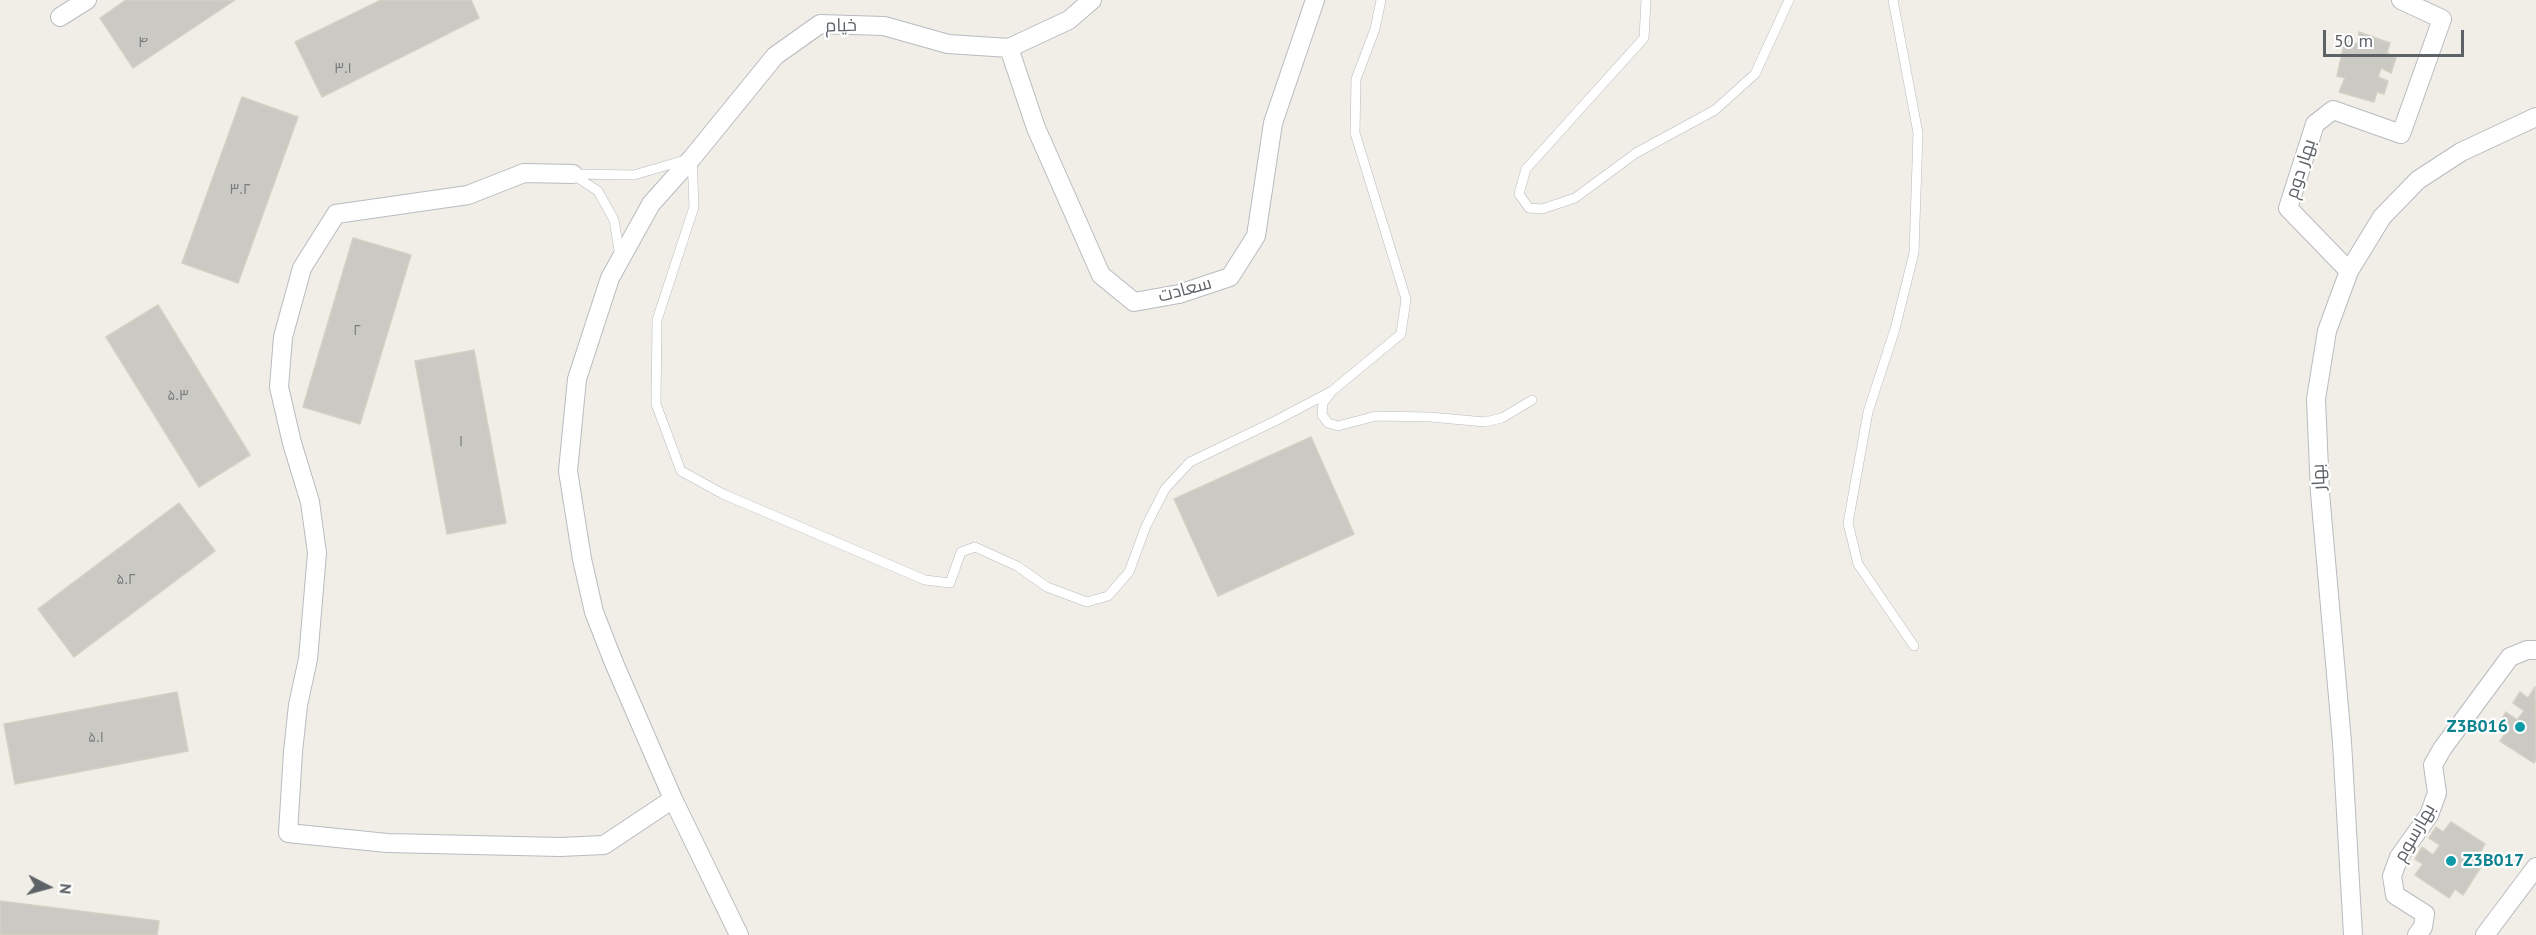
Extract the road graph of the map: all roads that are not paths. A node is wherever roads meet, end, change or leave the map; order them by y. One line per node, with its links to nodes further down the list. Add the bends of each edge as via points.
1 (87, 0): 9 (street)
2 (1092, 0): 10 (street, via 1069,20)
3 (1315, 0): 10 (street, سعادت, via 1273,123 1256,236 1230,277 1179,294 1134,302 1101,275 1036,128)
4 (1381, 0): 16 (lane, via 1356,79 1355,133 1406,299 1401,334)
5 (1646, 0): 6 (lane, via 1644,38 1526,169 1519,194 1529,208 1542,209 1575,198 1636,153 1715,110 1755,74)
6 (1789, 0)
7 (1893, 0): 18 (lane, via 1918,134 1914,253 1868,412 1848,523 1858,564)
8 (2401, 0): 15 (street, بهار دوم, via 2442,20 2401,134 2333,110 2315,124 2288,208)
9 (60, 18)
10 (1009, 48): 12 (street, خیام, via 948,44 884,26 820,24 775,56)
11 (2535, 119): 15 (street, بهار, via 2461,152 2418,180 2382,217)
12 (692, 158): 13 (lane, via 634,175); 14 (street, خیام, via 651,204); 16 (lane, via 694,207 657,320 656,404 681,471 723,494 925,580 950,583 961,552 975,547 1017,566 1047,587 1087,602 1108,596 1129,572 1146,526 1166,489 1190,462)
13 (573, 174): 14 (lane, via 598,191 614,220); 20 (street, via 524,173 468,195 336,214 302,268 283,338 279,387 310,502 317,553 308,659 293,752 288,833 398,843 604,845)
14 (620, 259): 20 (street, خیام, via 610,278 577,379 568,471 594,612)
15 (2349, 271): 23 (street, بهار, via 2327,331 2316,399)
16 (1332, 391): 17 (lane, via 1323,403 1322,415 1328,423 1338,426 1376,416 1485,422)
17 (1532, 400)
18 (1914, 646)
19 (2536, 650): 24 (street, بهارسوم, via 2510,657 2433,765 2437,793 2429,815 2399,857 2392,876 2395,895 2425,914)
20 (673, 799): 22 (street, خیام)
21 (2536, 867): 25 (street)
22 (739, 935)
23 (2353, 935)
24 (2417, 935)
25 (2485, 935)

